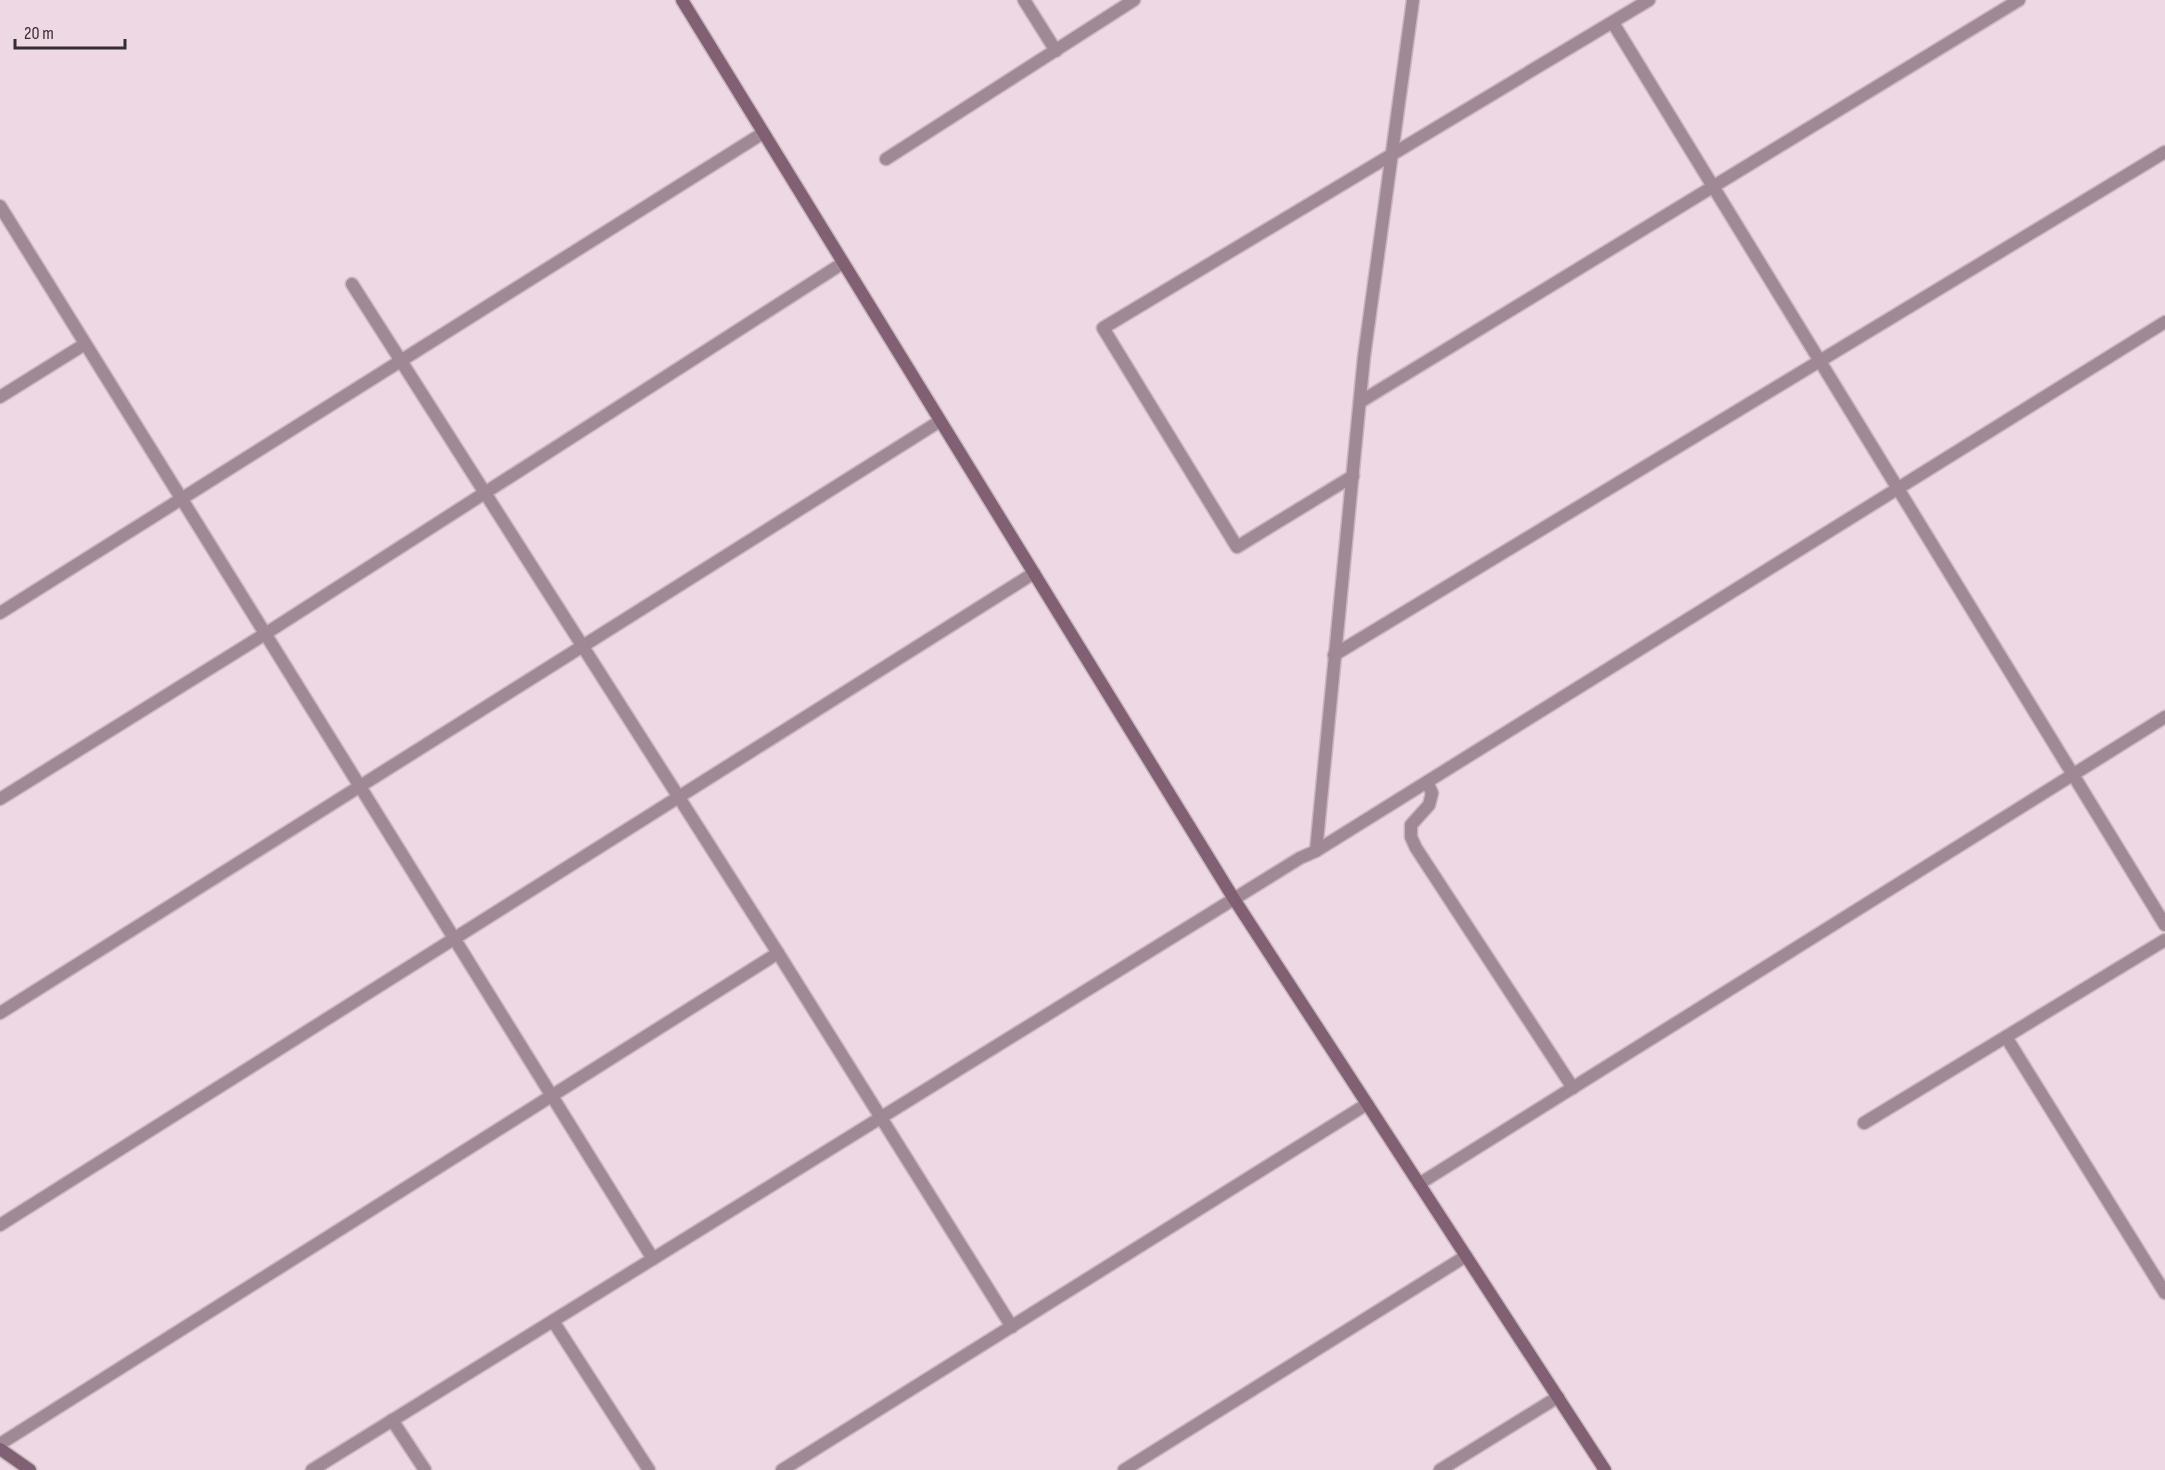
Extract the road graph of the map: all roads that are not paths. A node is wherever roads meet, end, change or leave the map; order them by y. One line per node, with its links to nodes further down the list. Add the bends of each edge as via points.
1 (682, 0): 9 (main road)
2 (1024, 0): 8 (street)
3 (1134, 0): 8 (street)
4 (1413, 0): 10 (street)
5 (1649, 0): 7 (street)
6 (2019, 0): 13 (street)
7 (1613, 23): 10 (street); 13 (street)
8 (1056, 51): 12 (street)
9 (764, 133): 15 (main road); 19 (street)
10 (1392, 152): 22 (street); 24 (street, via 1103,328 1236,547)
11 (2165, 152): 20 (street)
12 (886, 159)
13 (1713, 188): 20 (street); 22 (street)
14 (0, 206): 18 (street)
15 (843, 263): 23 (main road); 26 (street)
16 (352, 284): 19 (street)
17 (2165, 322): 25 (street)
18 (85, 344): 21 (street); 27 (street)
19 (402, 361): 26 (street); 27 (street)
20 (1819, 363): 25 (street); 32 (street)
21 (0, 397)
22 (1360, 402): 24 (street)
23 (940, 421): 28 (main road); 31 (street)
24 (1353, 476): 32 (street)
25 (1896, 489): 34 (street); 35 (street)
26 (484, 492): 30 (street); 31 (street)
27 (182, 500): 29 (street); 30 (street)
28 (1034, 573): 37 (street); 40 (main road)
29 (0, 613)
30 (265, 634): 36 (street); 38 (street)
31 (583, 647): 36 (street); 37 (street)
32 (1334, 655): 39 (street)
33 (2165, 717): 34 (street)
34 (2072, 775): 41 (street); 47 (street)
35 (1427, 782): 39 (street); 47 (street, via 1432,793 1429,805 1411,825 1416,848)
36 (360, 787): 42 (street); 45 (street)
37 (679, 797): 42 (street); 44 (street)
38 (0, 799)
39 (1316, 851): 40 (street)
40 (1234, 899): 49 (main road); 50 (street)
41 (2165, 925)
42 (454, 938): 48 (street); 53 (street)
43 (2165, 940): 46 (street)
44 (778, 953): 48 (street); 50 (street)
45 (0, 1013)
46 (2006, 1037): 51 (street); 56 (street)
47 (1573, 1088): 52 (street)
48 (552, 1096): 55 (street); 61 (street)
49 (1367, 1104): 52 (main road); 58 (street)
50 (882, 1118): 55 (street); 58 (street)
51 (1864, 1123)
52 (1419, 1184): 54 (main road)
53 (0, 1225)
54 (1466, 1256): 59 (main road); 68 (street)
55 (653, 1259): 57 (street)
56 (2165, 1293)
57 (554, 1321): 60 (street); 66 (street)
58 (1012, 1327): 67 (street)
59 (1558, 1397): 69 (street); 70 (main road)
60 (392, 1420): 64 (street); 65 (street)
61 (0, 1444)
62 (0, 1449): 63 (main road)
63 (30, 1470)
64 (312, 1470)
65 (425, 1470)
66 (649, 1470)
67 (782, 1470)
68 (1124, 1470)
69 (1440, 1470)
70 (1605, 1470)

